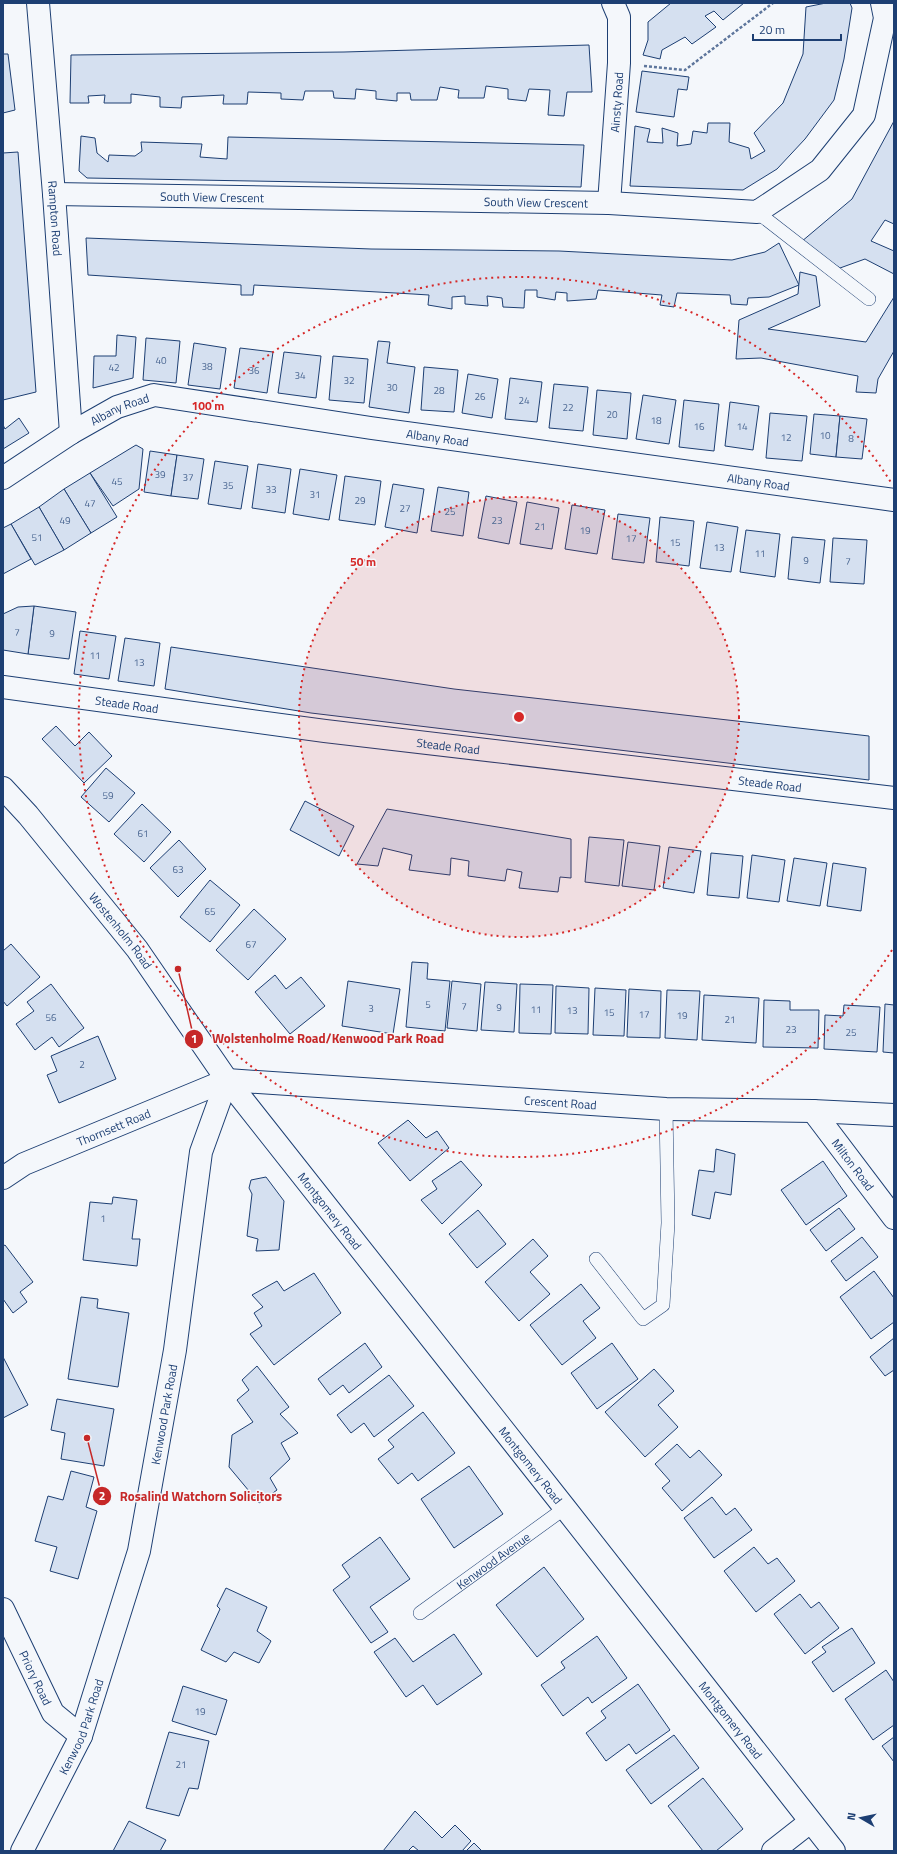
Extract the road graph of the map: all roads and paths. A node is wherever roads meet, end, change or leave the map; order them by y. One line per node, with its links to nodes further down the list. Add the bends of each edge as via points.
1 (38, 3): 6 (street, Rampton Road)
2 (613, 3): 5 (street, Ainsty Road, via 619,17)
3 (773, 3): 5 (path, via 685,70)
4 (882, 3): 8 (street, via 885,18 864,115 820,170)
5 (619, 63): 7 (street, Ainsty Road)
6 (54, 194): 7 (street, South View Crescent); 10 (street, Rampton Road)
7 (610, 203): 8 (street, South View Crescent)
8 (757, 212): 9 (lane)
9 (869, 299)
10 (71, 433): 11 (street, Albany Road); 12 (street, Albany Road, via 117,408 154,395 371,428)
11 (3, 478)
12 (894, 500)
13 (3, 687): 15 (street, Steade Road, via 325,731)
14 (3, 788): 16 (street, Wostenholm Road, via 28,815 136,949)
15 (894, 798)
16 (227, 1080): 17 (street, Crescent Road); 20 (street, Thornsett Road, via 24,1164); 23 (street, Montgomery Road); 26 (street, Kenwood Park Road, via 201,1152 175,1350 139,1551)
17 (666, 1108): 18 (street, Crescent Road); 22 (lane, via 668,1223 663,1305 643,1319)
18 (812, 1111): 19 (street, Crescent Road); 21 (street, Milton Road)
19 (894, 1115)
20 (3, 1178)
21 (894, 1218)
22 (596, 1259)
23 (565, 1508): 25 (lane, Kenwood Avenue); 27 (street, Montgomery Road)
24 (3, 1609): 26 (street, Priory Road, via 53,1713)
25 (420, 1613)
26 (81, 1736): 28 (street, Kenwood Park Road)
27 (810, 1822): 29 (street); 30 (street, Montgomery Road)
28 (22, 1851)
29 (773, 1851)
30 (834, 1851)

